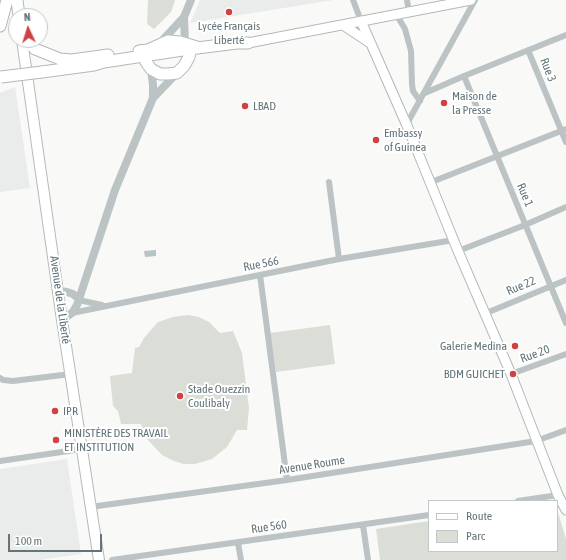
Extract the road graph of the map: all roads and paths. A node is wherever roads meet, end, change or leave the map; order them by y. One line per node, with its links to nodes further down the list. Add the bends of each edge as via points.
1 (7, 0): 12 (highway)
2 (191, 0): 9 (street)
3 (353, 0): 10 (street)
4 (407, 0): 7 (street)
5 (471, 0): 7 (main road)
6 (475, 0): 25 (street)
7 (409, 12): 8 (main road)
8 (396, 14): 10 (main road); 27 (street, via 405,29 410,51 413,90)
9 (184, 17): 15 (street); 19 (street)
10 (361, 21): 11 (main road); 16 (main road)
11 (343, 25): 14 (main road); 16 (main road)
12 (0, 26)
13 (566, 35): 20 (street)
14 (248, 43): 19 (highway); 19 (highway, via 237,47)
15 (158, 46): 18 (highway, via 138,52 72,60 47,55); 19 (highway, via 176,41); 21 (street)
16 (372, 46): 28 (main road)
17 (23, 48): 42 (main road, Avenue de la Liberté)
18 (34, 48)
19 (187, 50): 21 (highway); 22 (highway, via 184,66)
20 (528, 50): 23 (street); 29 (street, Rue 3)
21 (148, 63): 22 (highway, via 160,74); 24 (highway, bridge, via 103,67 94,65); 26 (street)
22 (176, 73): 26 (street)
23 (464, 76): 25 (street); 31 (street, Rue 1)
24 (1, 77)
25 (425, 93): 27 (street)
26 (153, 98): 43 (street, via 115,190)
27 (420, 101): 28 (street, via 409,120)
28 (408, 128): 33 (main road)
29 (564, 130): 30 (street, Rue 3); 31 (street)
30 (566, 142)
31 (497, 157): 33 (street); 35 (street, Rue 1)
32 (329, 182): 38 (street)
33 (429, 183): 36 (main road)
34 (566, 207): 35 (street)
35 (525, 225): 37 (street); 41 (street, Rue 1)
36 (454, 240): 37 (main road); 38 (street, Rue 566)
37 (458, 252): 46 (main road)
38 (339, 259): 39 (street, Rue 566)
39 (260, 275): 44 (street, Rue 566); 57 (street)
40 (566, 280): 41 (street, Rue 22)
41 (551, 286): 46 (street, Rue 22); 48 (street, Rue 1)
42 (59, 291): 43 (street, via 73,294); 47 (main road, Avenue de la Liberté)
43 (79, 299): 44 (street); 45 (street)
44 (104, 306): 45 (street, Rue 566)
45 (72, 313): 47 (street)
46 (484, 314): 51 (main road)
47 (62, 320): 50 (main road, Avenue de la Liberté)
48 (566, 323)
49 (566, 354): 51 (street, Rue 20)
50 (71, 374): 52 (street, via 13,381); 55 (main road, Avenue de la Liberté)
51 (511, 374): 54 (main road)
52 (0, 378)
53 (566, 430): 54 (street, Avenue Roume)
54 (536, 441): 57 (street, Avenue Roume); 58 (main road)
55 (82, 449): 56 (street); 59 (main road, Avenue de la Liberté)
56 (0, 461)
57 (287, 480): 59 (street, Avenue Roume)
58 (563, 502)
59 (90, 507): 63 (main road, Avenue de la Liberté)
60 (428, 514): 61 (street, Rue 560)
61 (363, 524): 62 (street, Rue 560); 66 (street)
62 (238, 542): 64 (street, Rue 560); 65 (street)
63 (99, 560)
64 (112, 560)
65 (241, 560)
66 (368, 560)

